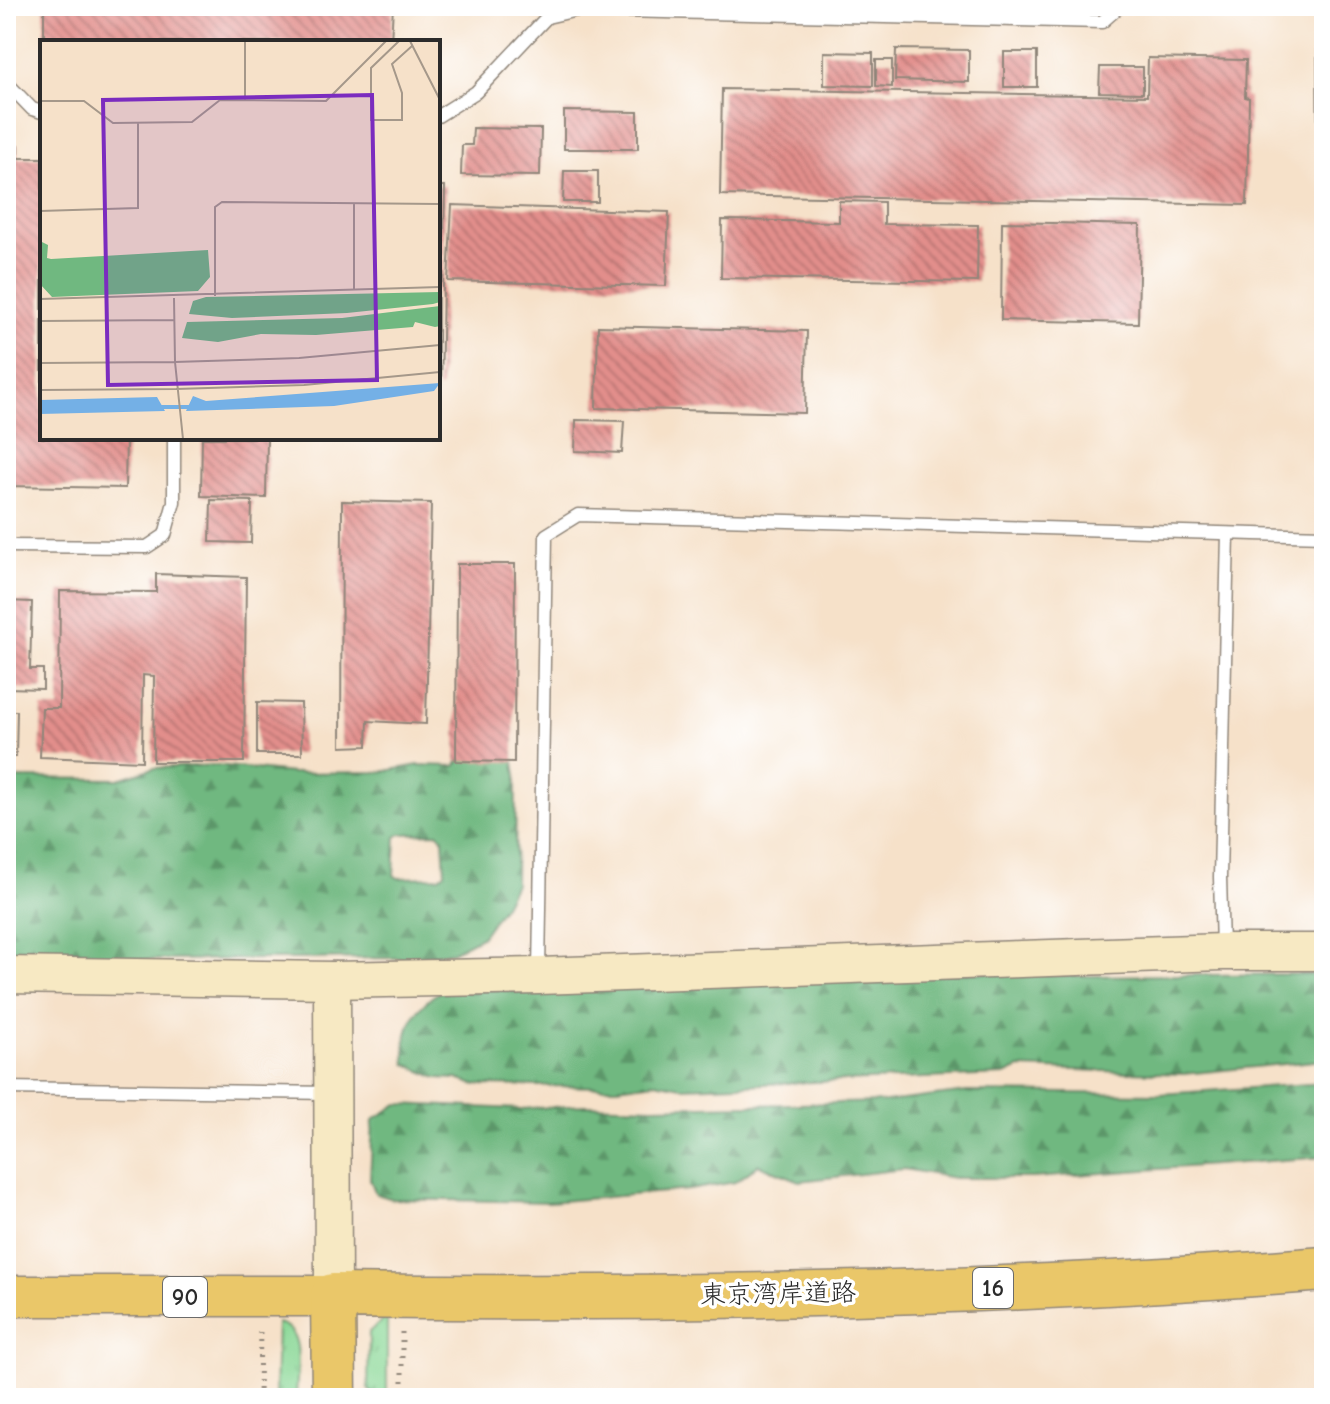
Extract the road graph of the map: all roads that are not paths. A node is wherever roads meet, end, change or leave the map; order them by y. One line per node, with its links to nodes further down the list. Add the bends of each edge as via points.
1 (1120, 6): 3 (lane, via 1102,22)
2 (1323, 6): 7 (lane)
3 (700, 9): 6 (lane, via 577,10 547,17 476,92)
4 (6, 82): 5 (lane)
5 (40, 111)
6 (440, 115)
7 (1324, 119)
8 (174, 440): 11 (lane, via 174,502 165,535 147,547)
9 (1228, 534): 10 (lane); 12 (lane); 15 (lane, via 578,515 546,535)
10 (1324, 536)
11 (6, 546)
12 (1222, 952): 13 (street); 15 (street)
13 (1324, 952)
14 (6, 975): 16 (street)
15 (539, 976): 16 (street)
16 (332, 980): 18 (street)
17 (6, 1088): 18 (lane)
18 (333, 1093): 21 (street)
19 (1324, 1269): 21 (highway, 東京湾岸道路 / 16, via 944,1290)
20 (6, 1296): 21 (main road, 90)
21 (333, 1296): 22 (highway)
22 (334, 1398)

